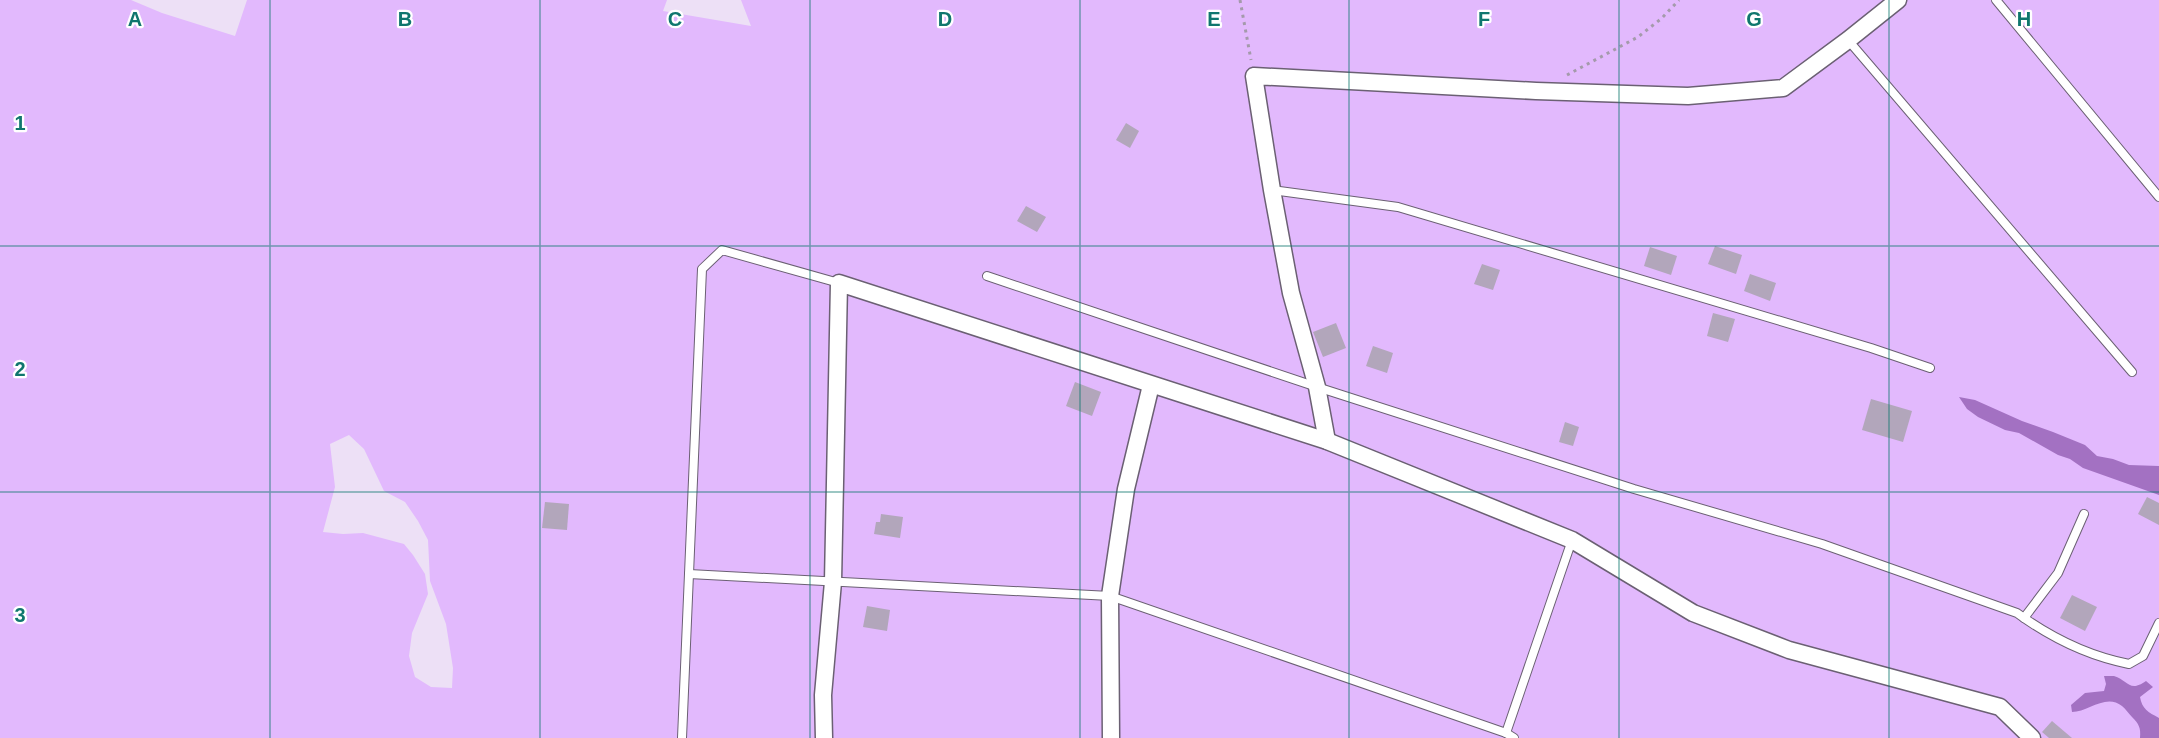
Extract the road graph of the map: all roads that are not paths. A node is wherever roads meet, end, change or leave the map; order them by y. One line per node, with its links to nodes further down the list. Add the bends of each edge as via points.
1 (1898, 0): 3 (street)
2 (1996, 0): 5 (lane)
3 (1848, 40): 4 (street, via 1783,88 1688,96 1254,76); 9 (lane)
4 (1272, 190): 8 (lane, via 1398,207); 11 (street, via 1292,293)
5 (2159, 197)
6 (987, 276): 11 (lane)
7 (840, 283): 10 (street); 15 (lane, via 722,250 702,269); 16 (street)
8 (1930, 368)
9 (2132, 372)
10 (1151, 385): 12 (street); 17 (street, via 1126,489)
11 (1317, 387): 12 (street); 18 (lane, via 1634,489 1822,544)
12 (1327, 441): 14 (street)
13 (2084, 514): 18 (lane, via 2058,573)
14 (1572, 540): 20 (lane); 24 (street, via 1693,613 1789,650 2000,707)
15 (689, 574): 16 (lane); 21 (lane)
16 (833, 582): 17 (lane); 22 (street)
17 (1110, 596): 20 (lane); 23 (street)
18 (2024, 618): 19 (lane, via 2044,632 2105,659 2129,664 2143,656)
19 (2159, 623)
20 (1510, 736)
21 (682, 738)
22 (824, 738)
23 (1112, 738)
24 (2032, 738)

